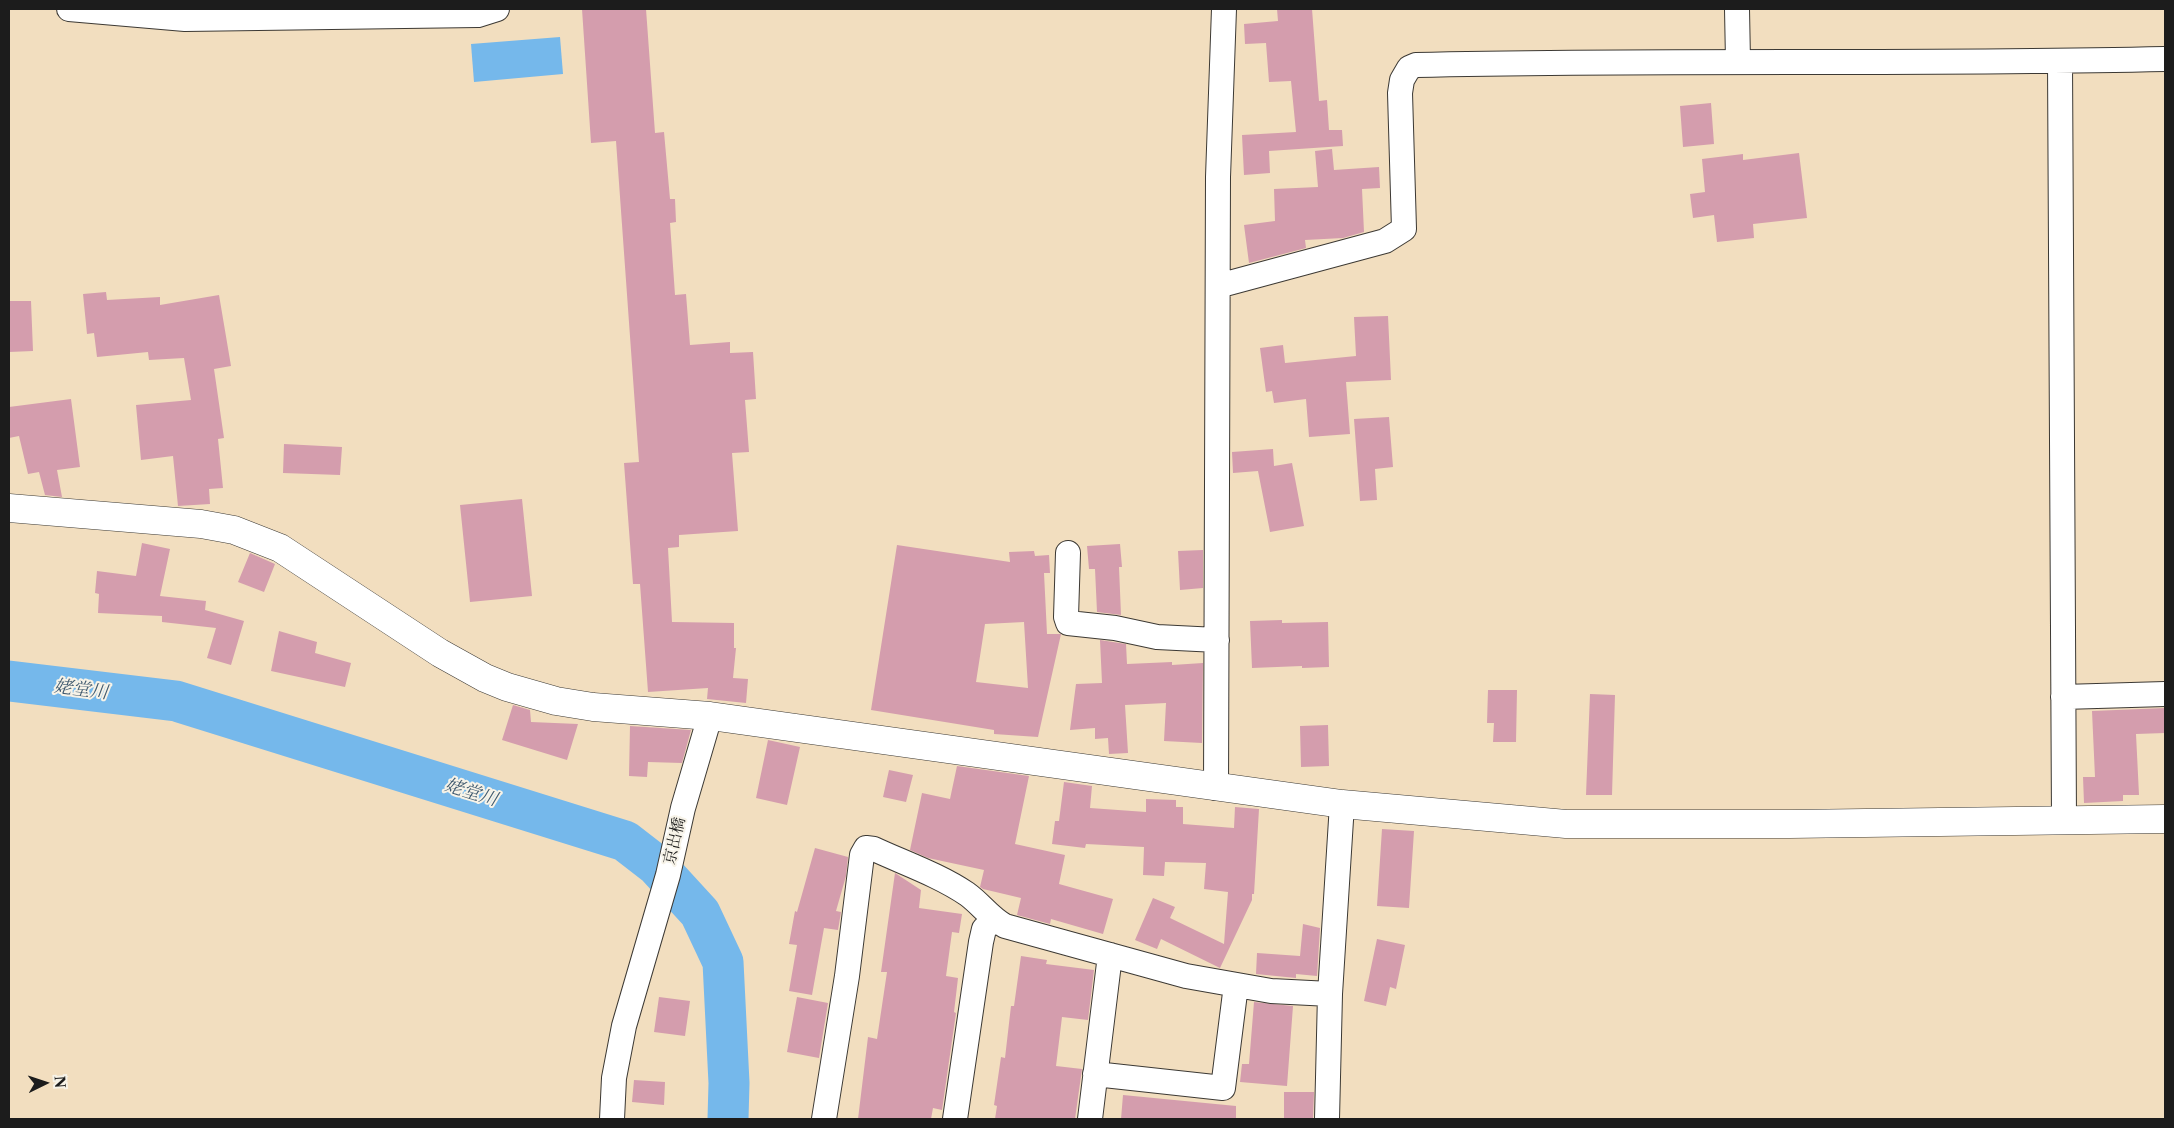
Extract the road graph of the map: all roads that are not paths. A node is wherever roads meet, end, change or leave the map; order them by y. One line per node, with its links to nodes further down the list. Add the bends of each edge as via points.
1 (69, 9): 2 (street, via 195,19 478,16)
2 (497, 9)
3 (1224, 9): 8 (street, via 1218,139)
4 (1737, 9): 6 (street)
5 (2165, 59): 7 (street)
6 (1738, 61): 7 (street); 8 (street, via 1409,68 1402,80 1400,93 1404,228 1385,241)
7 (2060, 62): 13 (street)
8 (1218, 286): 11 (street)
9 (9, 508): 14 (street, via 201,524 234,530 280,548 440,653 508,687 556,701 594,707)
10 (1068, 553): 11 (street, via 1068,623 1158,636)
11 (1217, 640): 15 (street)
12 (2165, 694): 13 (street)
13 (2064, 697): 18 (street)
14 (710, 716): 15 (street); 24 (street, 京出橋, via 624,1026 614,1078)
15 (1216, 788): 16 (street)
16 (1342, 804): 18 (street, via 1566,824); 22 (street)
17 (2165, 818): 18 (street)
18 (2064, 819)
19 (993, 920): 20 (street); 25 (street, via 985,908 966,894 925,872 866,848 862,854); 26 (street, via 984,929 980,942)
20 (1110, 955): 21 (street, via 1186,976); 23 (street)
21 (1236, 985): 22 (street, via 1271,991); 23 (street, via 1224,1088)
22 (1330, 994): 28 (street)
23 (1095, 1074): 27 (street)
24 (612, 1119)
25 (824, 1119)
26 (955, 1119)
27 (1090, 1119)
28 (1327, 1119)

